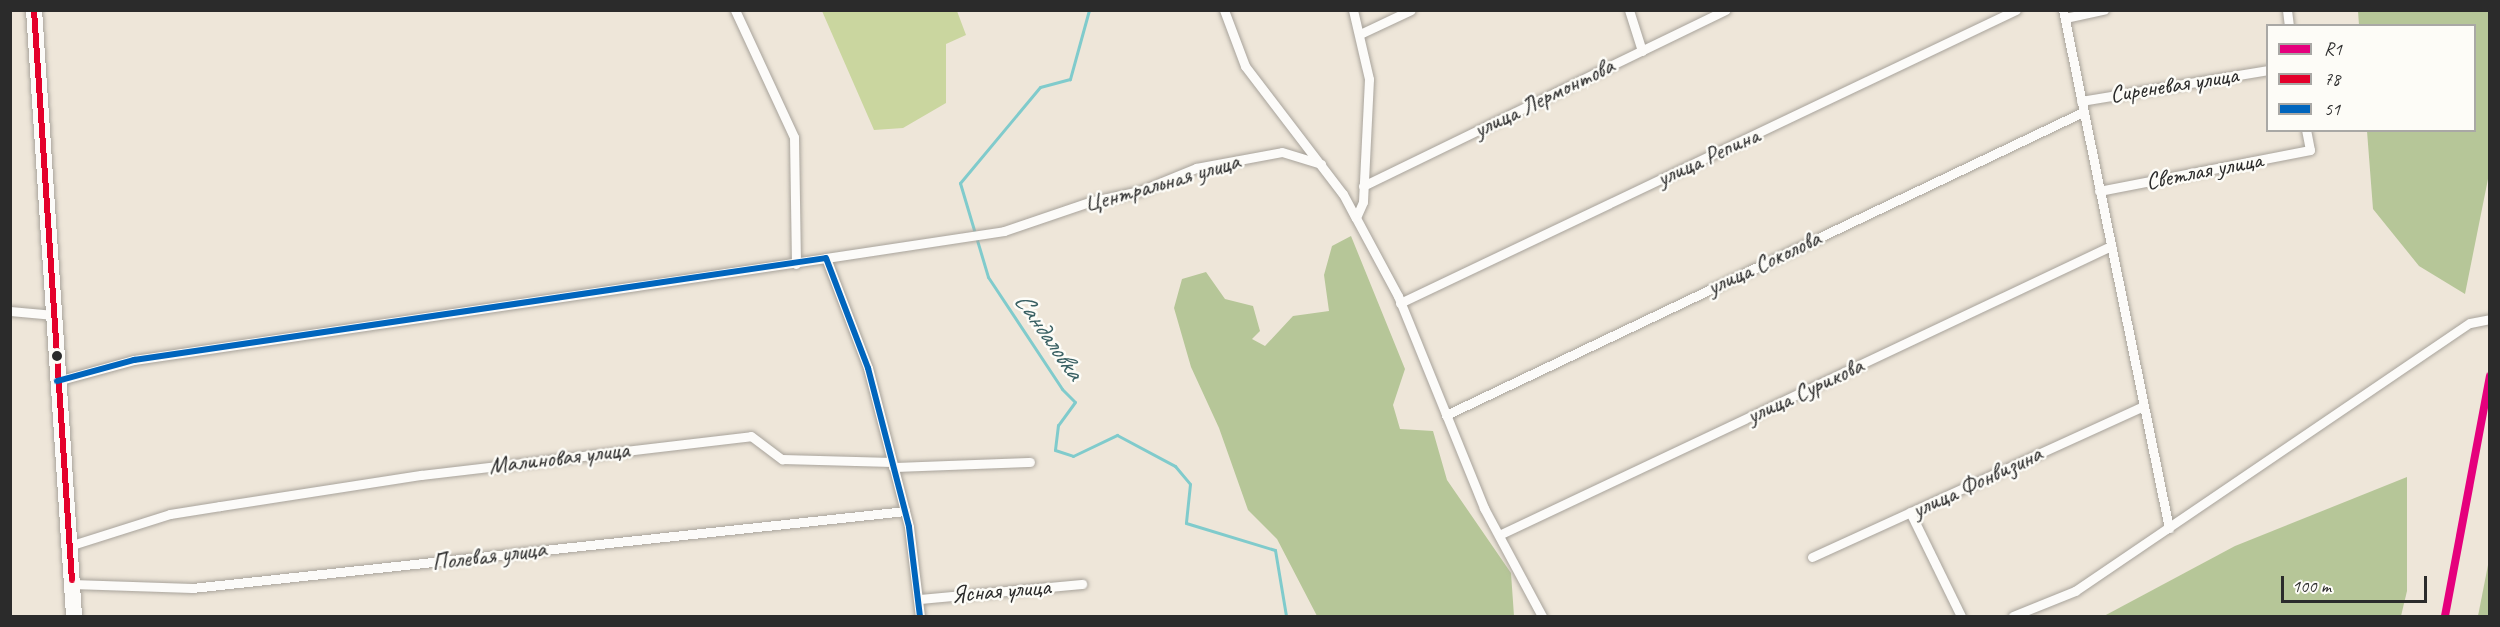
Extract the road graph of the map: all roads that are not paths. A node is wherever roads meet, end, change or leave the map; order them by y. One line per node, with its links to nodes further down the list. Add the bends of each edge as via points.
1 (34, 10): 26 (highway)
2 (735, 10): 23 (street, via 794,137)
3 (1224, 10): 17 (street, via 1245,66)
4 (1353, 10): 11 (street)
5 (1411, 10): 11 (street)
6 (1629, 10): 12 (street)
7 (1726, 10): 12 (street, улица Лермонтова)
8 (2016, 10): 24 (street, улица Репина)
9 (2104, 10): 10 (street)
10 (2064, 14): 14 (street)
11 (1360, 34): 18 (street, via 1369,79)
12 (1642, 51): 18 (street, улица Лермонтова)
13 (2266, 70): 14 (street, Сиреневая улица)
14 (2081, 101): 15 (street)
15 (2083, 112): 19 (street); 30 (street, улица Соколова)
16 (2306, 132): 19 (street, Светлая улица, via 2310,150)
17 (1321, 164): 20 (street); 22 (street, Центральная улица, via 1282,152 1196,168 1140,191 1089,202 1004,231)
18 (1363, 186): 20 (street, via 1364,202)
19 (2099, 191): 21 (street)
20 (1356, 218): 24 (street)
21 (2110, 246): 29 (street); 36 (street, улица Сурикова)
22 (826, 258): 23 (street, Центральная улица); 32 (street, via 868,368)
23 (796, 264): 28 (street, Центральная улица, via 134,360)
24 (1400, 303): 30 (street)
25 (10, 311): 26 (street)
26 (54, 315): 28 (highway)
27 (2490, 319): 35 (street, via 2470,323)
28 (57, 381): 37 (highway)
29 (2143, 406): 34 (street, улица Фонвизина); 35 (street)
30 (1446, 415): 36 (street)
31 (1030, 462): 32 (street, Малиновая улица)
32 (893, 464): 33 (street); 37 (street, Малиновая улица, via 782,459 751,436 421,475 220,506 171,514)
33 (905, 511): 39 (street, Полевая улица, via 192,588); 41 (street)
34 (1911, 512): 38 (street, улица Фонвизина); 45 (street)
35 (2169, 528): 46 (street, via 2075,591)
36 (1499, 535): 44 (street)
37 (69, 546): 39 (highway)
38 (1812, 557)
39 (72, 584): 42 (highway)
40 (1082, 584): 41 (street, Ясная улица)
41 (919, 599): 43 (street)
42 (74, 616)
43 (920, 616)
44 (1542, 616)
45 (1960, 616)
46 (2013, 616)

